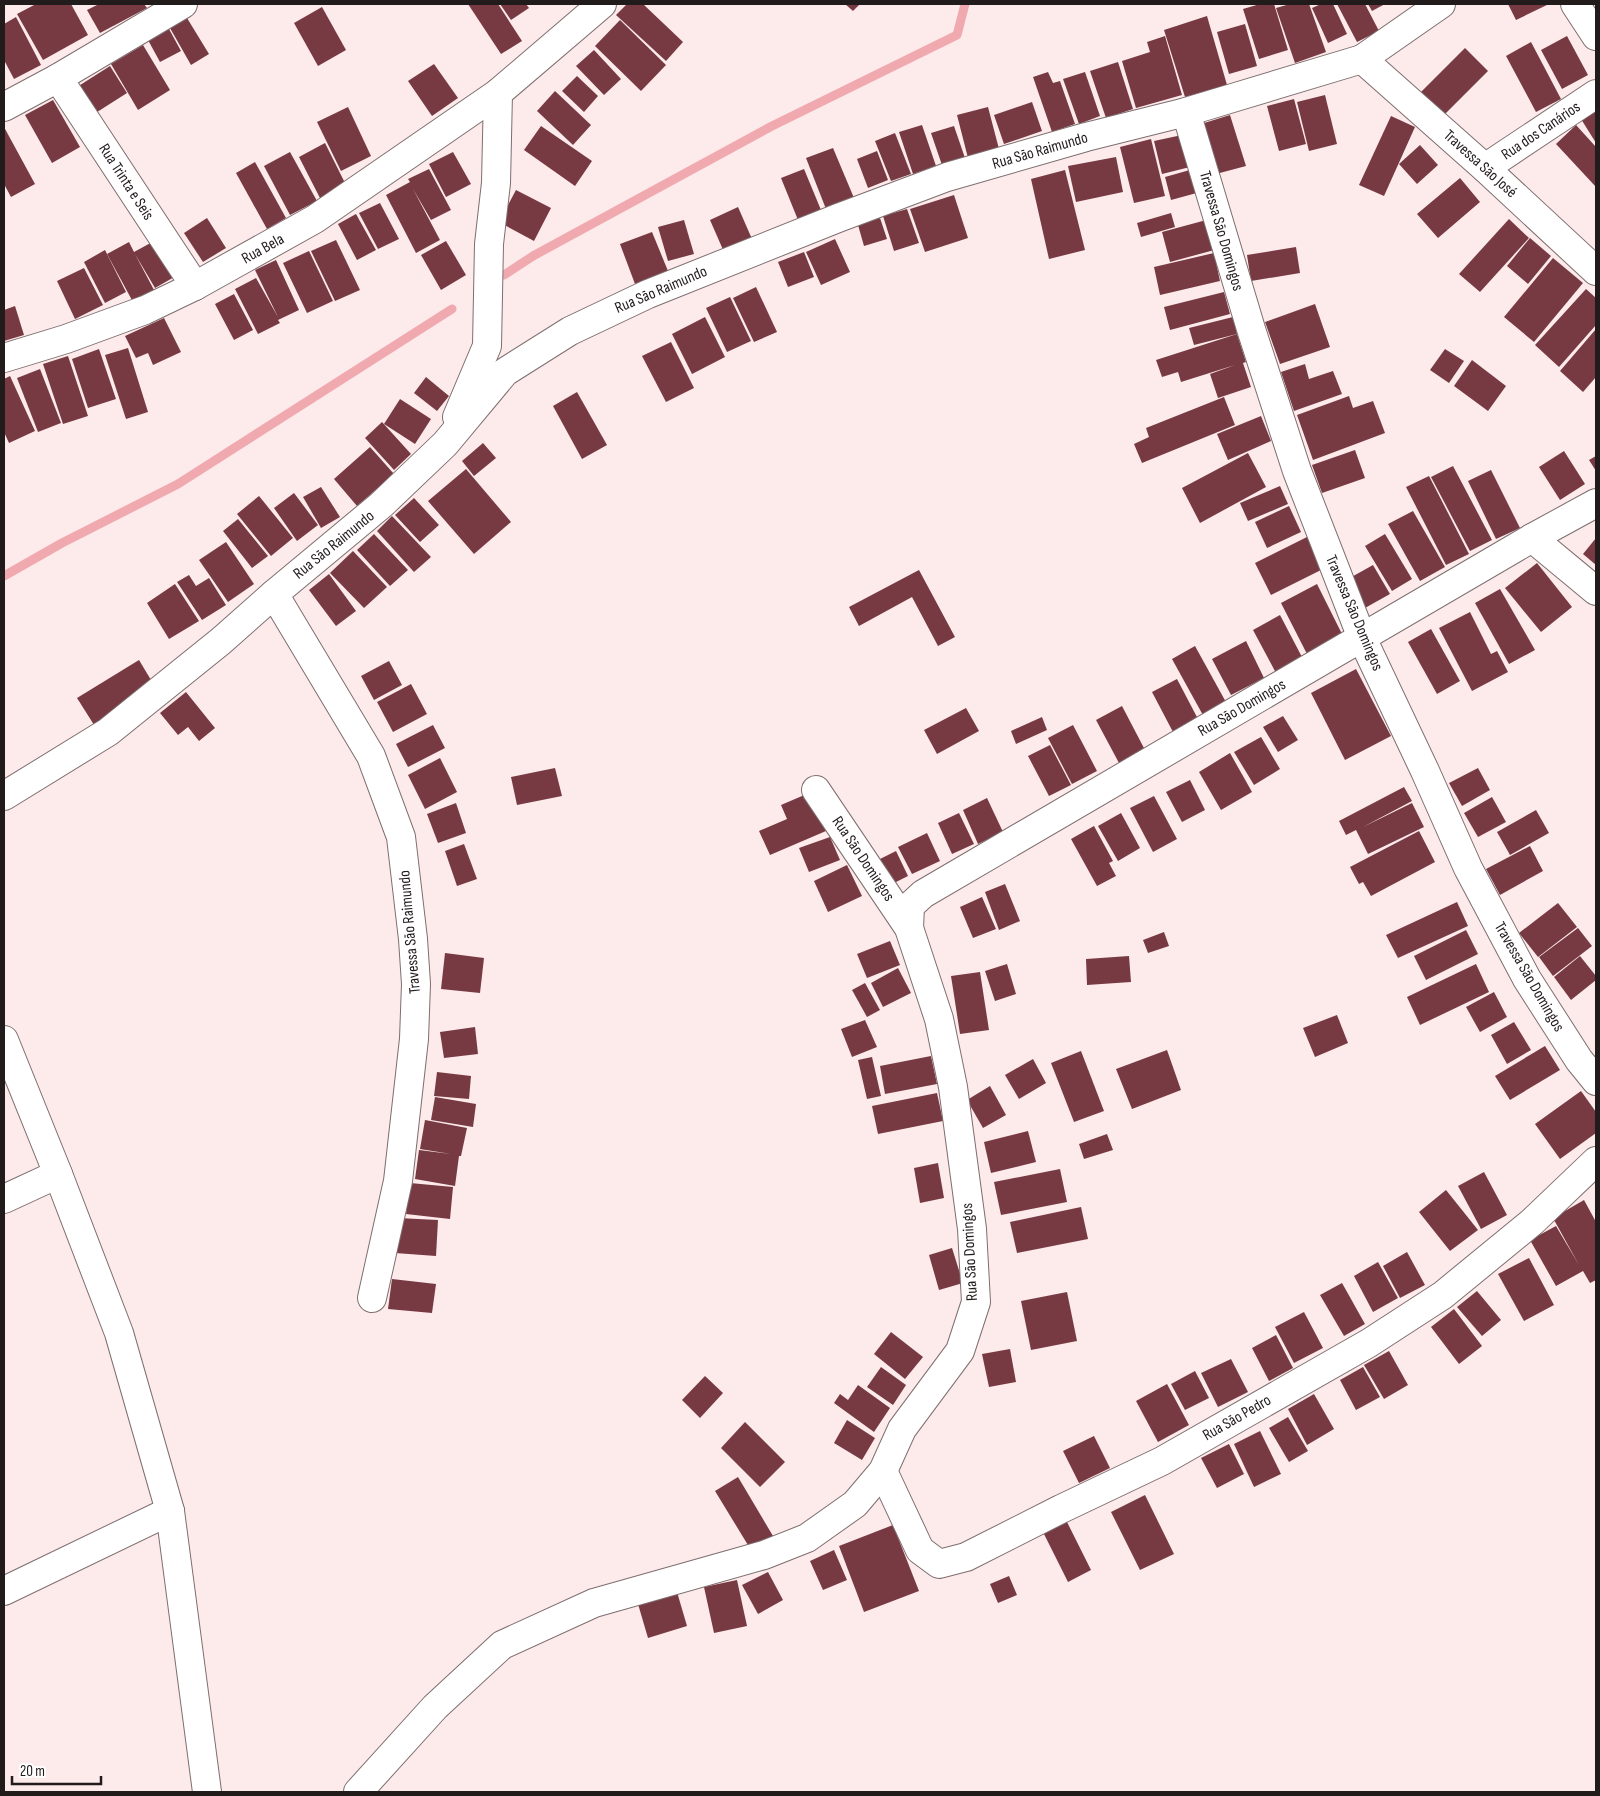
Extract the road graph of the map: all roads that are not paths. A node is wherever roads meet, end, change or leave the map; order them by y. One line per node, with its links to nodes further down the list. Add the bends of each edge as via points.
1 (183, 4): 7 (street)
2 (602, 4): 8 (street, Rua Bela)
3 (1441, 4): 6 (street, Rua São Raimundo)
4 (1574, 4): 5 (street)
5 (1596, 36)
6 (1362, 59): 11 (street, Rua São Raimundo); 12 (street, Travessa São José)
7 (58, 78): 10 (street); 14 (street, Rua Trinta e Seis)
8 (498, 93): 14 (street, Rua Bela, via 315,219); 16 (street, via 487,346)
9 (1596, 94): 12 (street, Rua dos Canários)
10 (4, 107)
11 (1186, 112): 16 (street, Rua São Raimundo, via 947,177 648,294 570,331 505,372); 21 (street, Travessa São Domingos, via 1297,471)
12 (1485, 168): 13 (street, Travessa São José)
13 (1596, 270)
14 (195, 286): 15 (street, Rua Bela, via 145,310 66,340)
15 (4, 358)
16 (445, 444): 20 (street, Rua São Raimundo, via 381,506)
17 (1596, 503): 18 (street, Rua São Domingos)
18 (1532, 538): 19 (street); 21 (street, Rua São Domingos)
19 (1596, 591)
20 (274, 594): 23 (street, Rua São Raimundo, via 108,732); 30 (street, Travessa São Raimundo, via 371,756 401,838 416,984 414,1040 398,1181)
21 (1362, 638): 24 (street, Rua São Domingos, via 923,894 910,906); 26 (street, Travessa São Domingos, via 1468,868 1527,979)
22 (816, 790): 24 (street, Rua São Domingos)
23 (4, 796)
24 (909, 928): 31 (street, Rua São Domingos, via 939,1019 953,1087 972,1229 976,1302 960,1351 902,1429)
25 (4, 1040): 28 (street)
26 (1596, 1081)
27 (1596, 1160): 31 (street, Rua São Pedro, via 1532,1222 1443,1295 1369,1342 1162,1461 966,1557 939,1564 920,1550)
28 (58, 1174): 29 (street); 32 (street, via 119,1332)
29 (4, 1200)
30 (372, 1298)
31 (883, 1471): 35 (street, Rua São Domingos, via 855,1504 807,1538 764,1555 594,1603 502,1645 435,1707)
32 (170, 1511): 33 (street); 34 (street)
33 (4, 1591)
34 (207, 1792)
35 (358, 1792)

